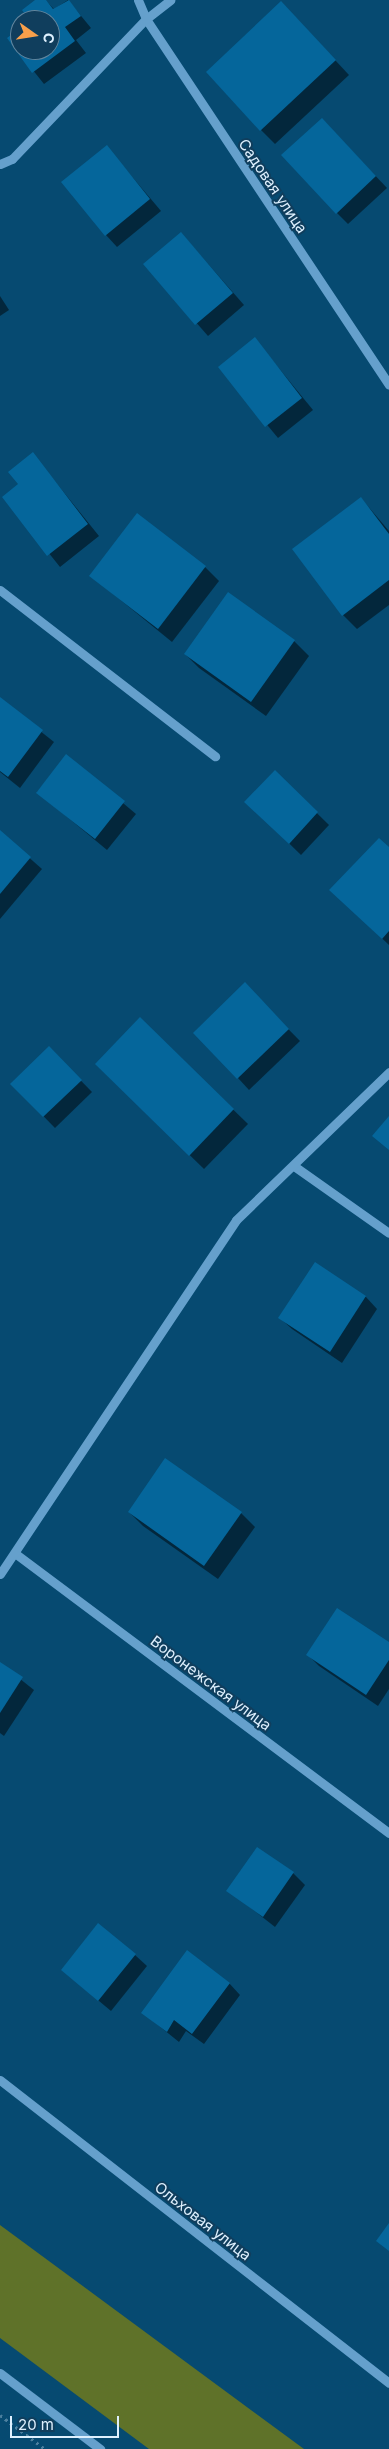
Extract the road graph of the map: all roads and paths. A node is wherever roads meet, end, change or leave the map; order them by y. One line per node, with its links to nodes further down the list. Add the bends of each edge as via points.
1 (138, 0): 3 (street, Садовая улица)
2 (170, 0): 3 (street)
3 (146, 19): 4 (street, via 12,159); 5 (street, Садовая улица)
4 (0, 164)
5 (389, 385)
6 (0, 590): 7 (street)
7 (215, 756)
8 (389, 1072): 9 (street)
9 (294, 1166): 10 (street); 11 (street, via 236,1220)
10 (389, 1233)
11 (16, 1554): 12 (street); 13 (street, Воронежская улица)
12 (0, 1574)
13 (389, 1833)
14 (0, 2080): 16 (street, Ольховая улица)
15 (0, 2373): 19 (street)
16 (389, 2383)
17 (0, 2415): 18 (path)
18 (45, 2449)
19 (100, 2449)

